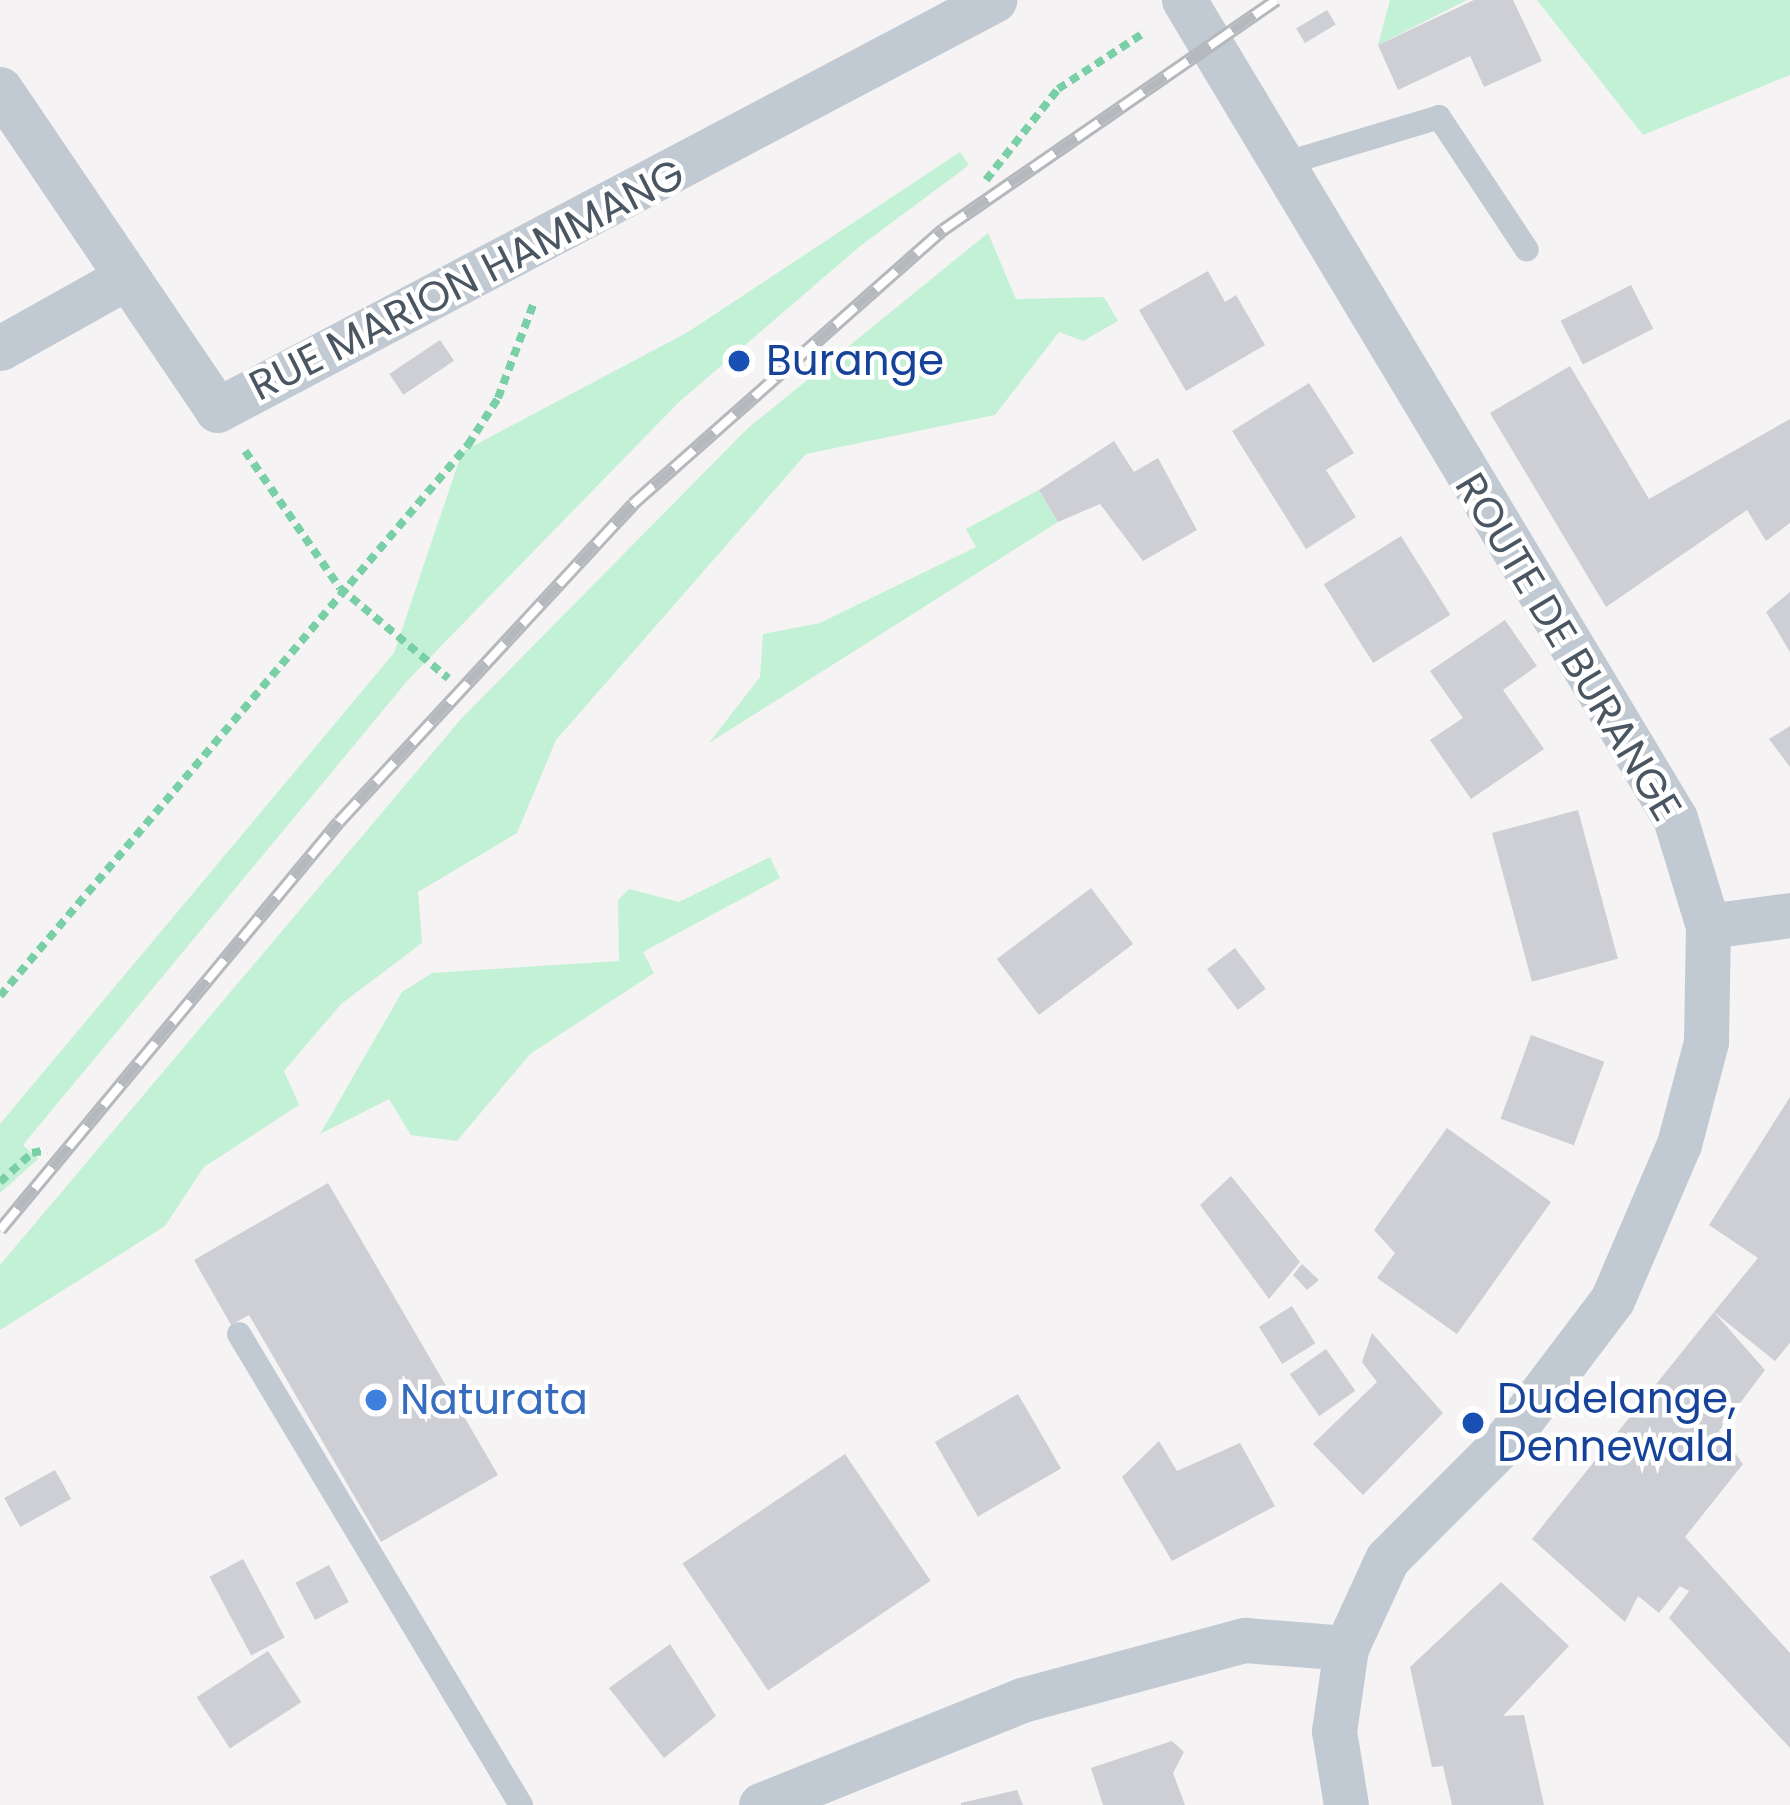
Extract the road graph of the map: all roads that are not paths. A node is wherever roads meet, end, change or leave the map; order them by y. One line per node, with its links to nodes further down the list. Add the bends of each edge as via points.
1 (994, 0): 6 (street, RUE MARION HAMMANG, via 217,410)
2 (1170, 12): 4 (street, ROUTE DE BURANGE)
3 (0, 89): 6 (street, RUE MARION HAMMANG)
4 (1277, 166): 5 (lane, via 1439,117); 9 (street, ROUTE DE BURANGE, via 1675,818)
5 (1527, 250)
6 (128, 277): 7 (street)
7 (0, 348)
8 (1790, 915): 9 (street)
9 (1708, 926): 11 (street, ROUTE DE BURANGE, via 1706,1042 1679,1144 1612,1300 1506,1440 1388,1559)
10 (239, 1334): 12 (lane)
11 (1346, 1648): 13 (street, via 1245,1640 1022,1700); 14 (street, ROUTE DE BURANGE, via 1334,1731)
12 (520, 1805)
13 (761, 1805)
14 (1346, 1805)

